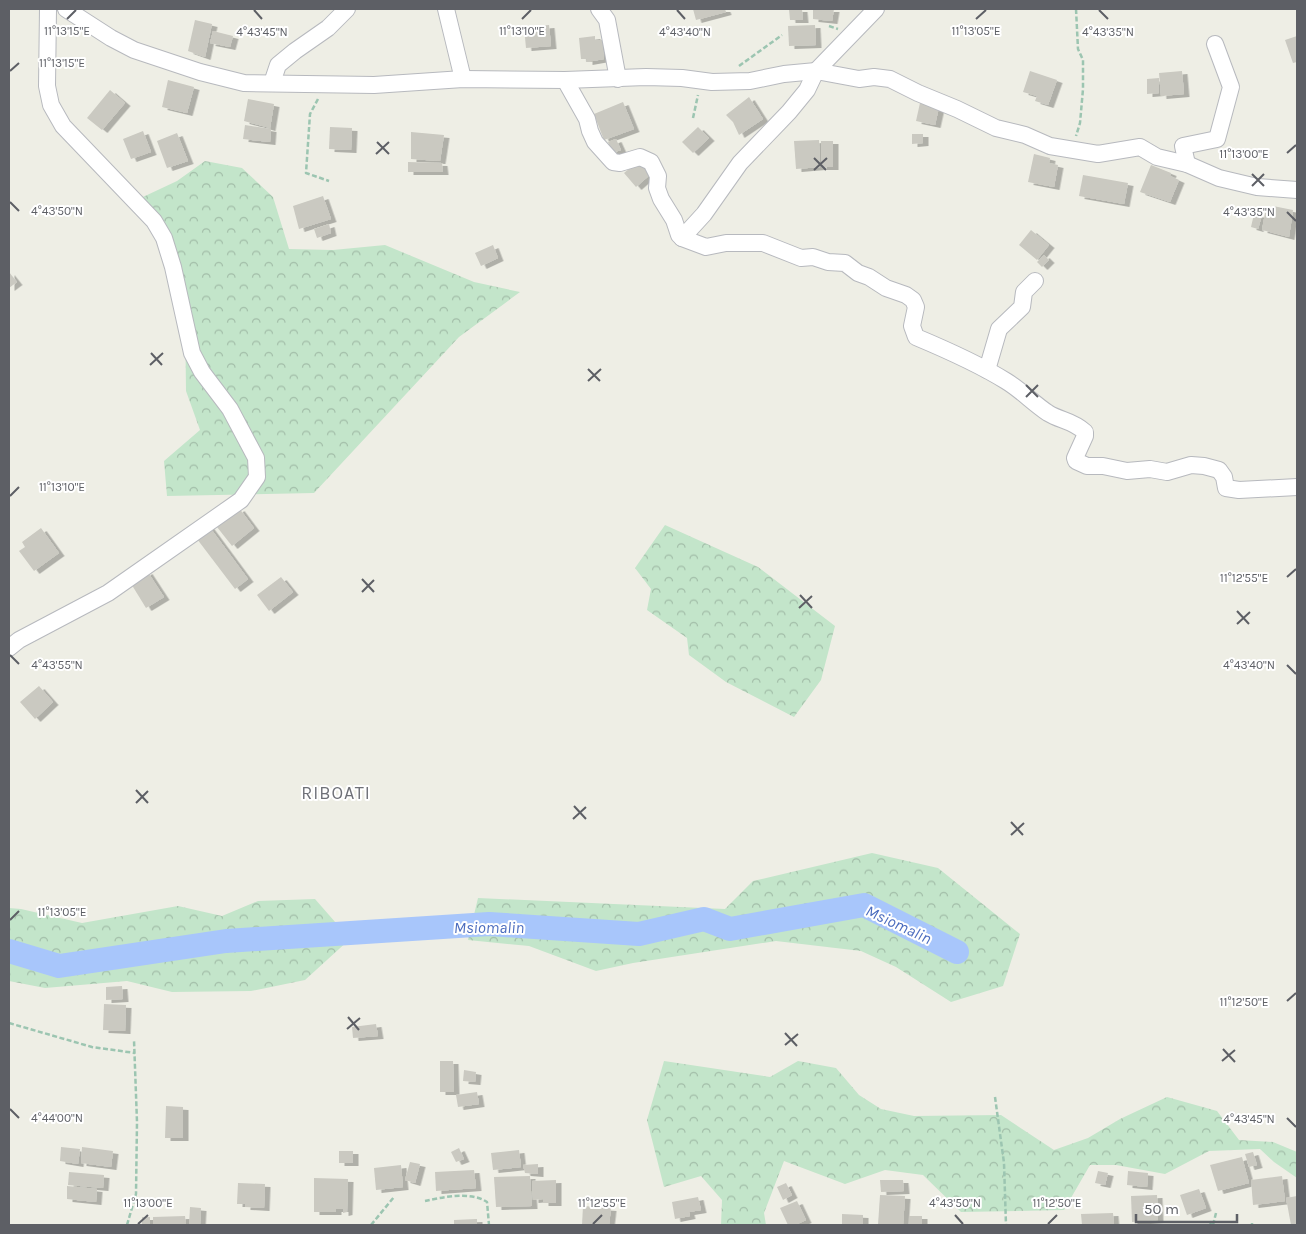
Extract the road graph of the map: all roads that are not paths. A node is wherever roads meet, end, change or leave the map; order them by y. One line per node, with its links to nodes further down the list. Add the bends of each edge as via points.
1 (48, 9): 19 (street, via 47,86 51,105 63,126 154,221 164,238 192,353 230,409 256,458 256,477 241,500 108,593)
2 (68, 9): 12 (street, via 134,50 225,79)
3 (347, 9): 12 (street, via 328,28 278,66)
4 (446, 9): 9 (street)
5 (599, 9): 10 (street, via 607,20)
6 (876, 9): 8 (street)
7 (1215, 44): 13 (street, via 1231,87 1217,139 1183,146)
8 (816, 71): 10 (street, via 750,81); 13 (street, via 858,79 890,78 996,128 1025,135 1050,146 1098,154 1140,147 1157,157); 15 (street, via 807,90 740,163 704,214)
9 (463, 79): 11 (street); 12 (street, via 374,84)
10 (618, 79): 11 (street)
11 (565, 80): 15 (street, via 588,119 595,142 613,162 640,157 650,162 658,176 657,188 661,199)
12 (272, 83)
13 (1187, 164): 14 (street, via 1219,178 1257,187)
14 (1297, 190)
15 (682, 238): 17 (street, via 706,247 726,243 763,243 801,258 845,263 858,273 913,300 916,307 912,326 916,337)
16 (1035, 281): 17 (street, via 1024,292 1022,307 998,329)
17 (987, 370): 18 (street, via 1051,415 1072,422 1085,432 1076,462 1127,471 1150,469 1167,472 1191,465 1204,466 1219,470 1226,488)
18 (1297, 487)
19 (9, 648)

